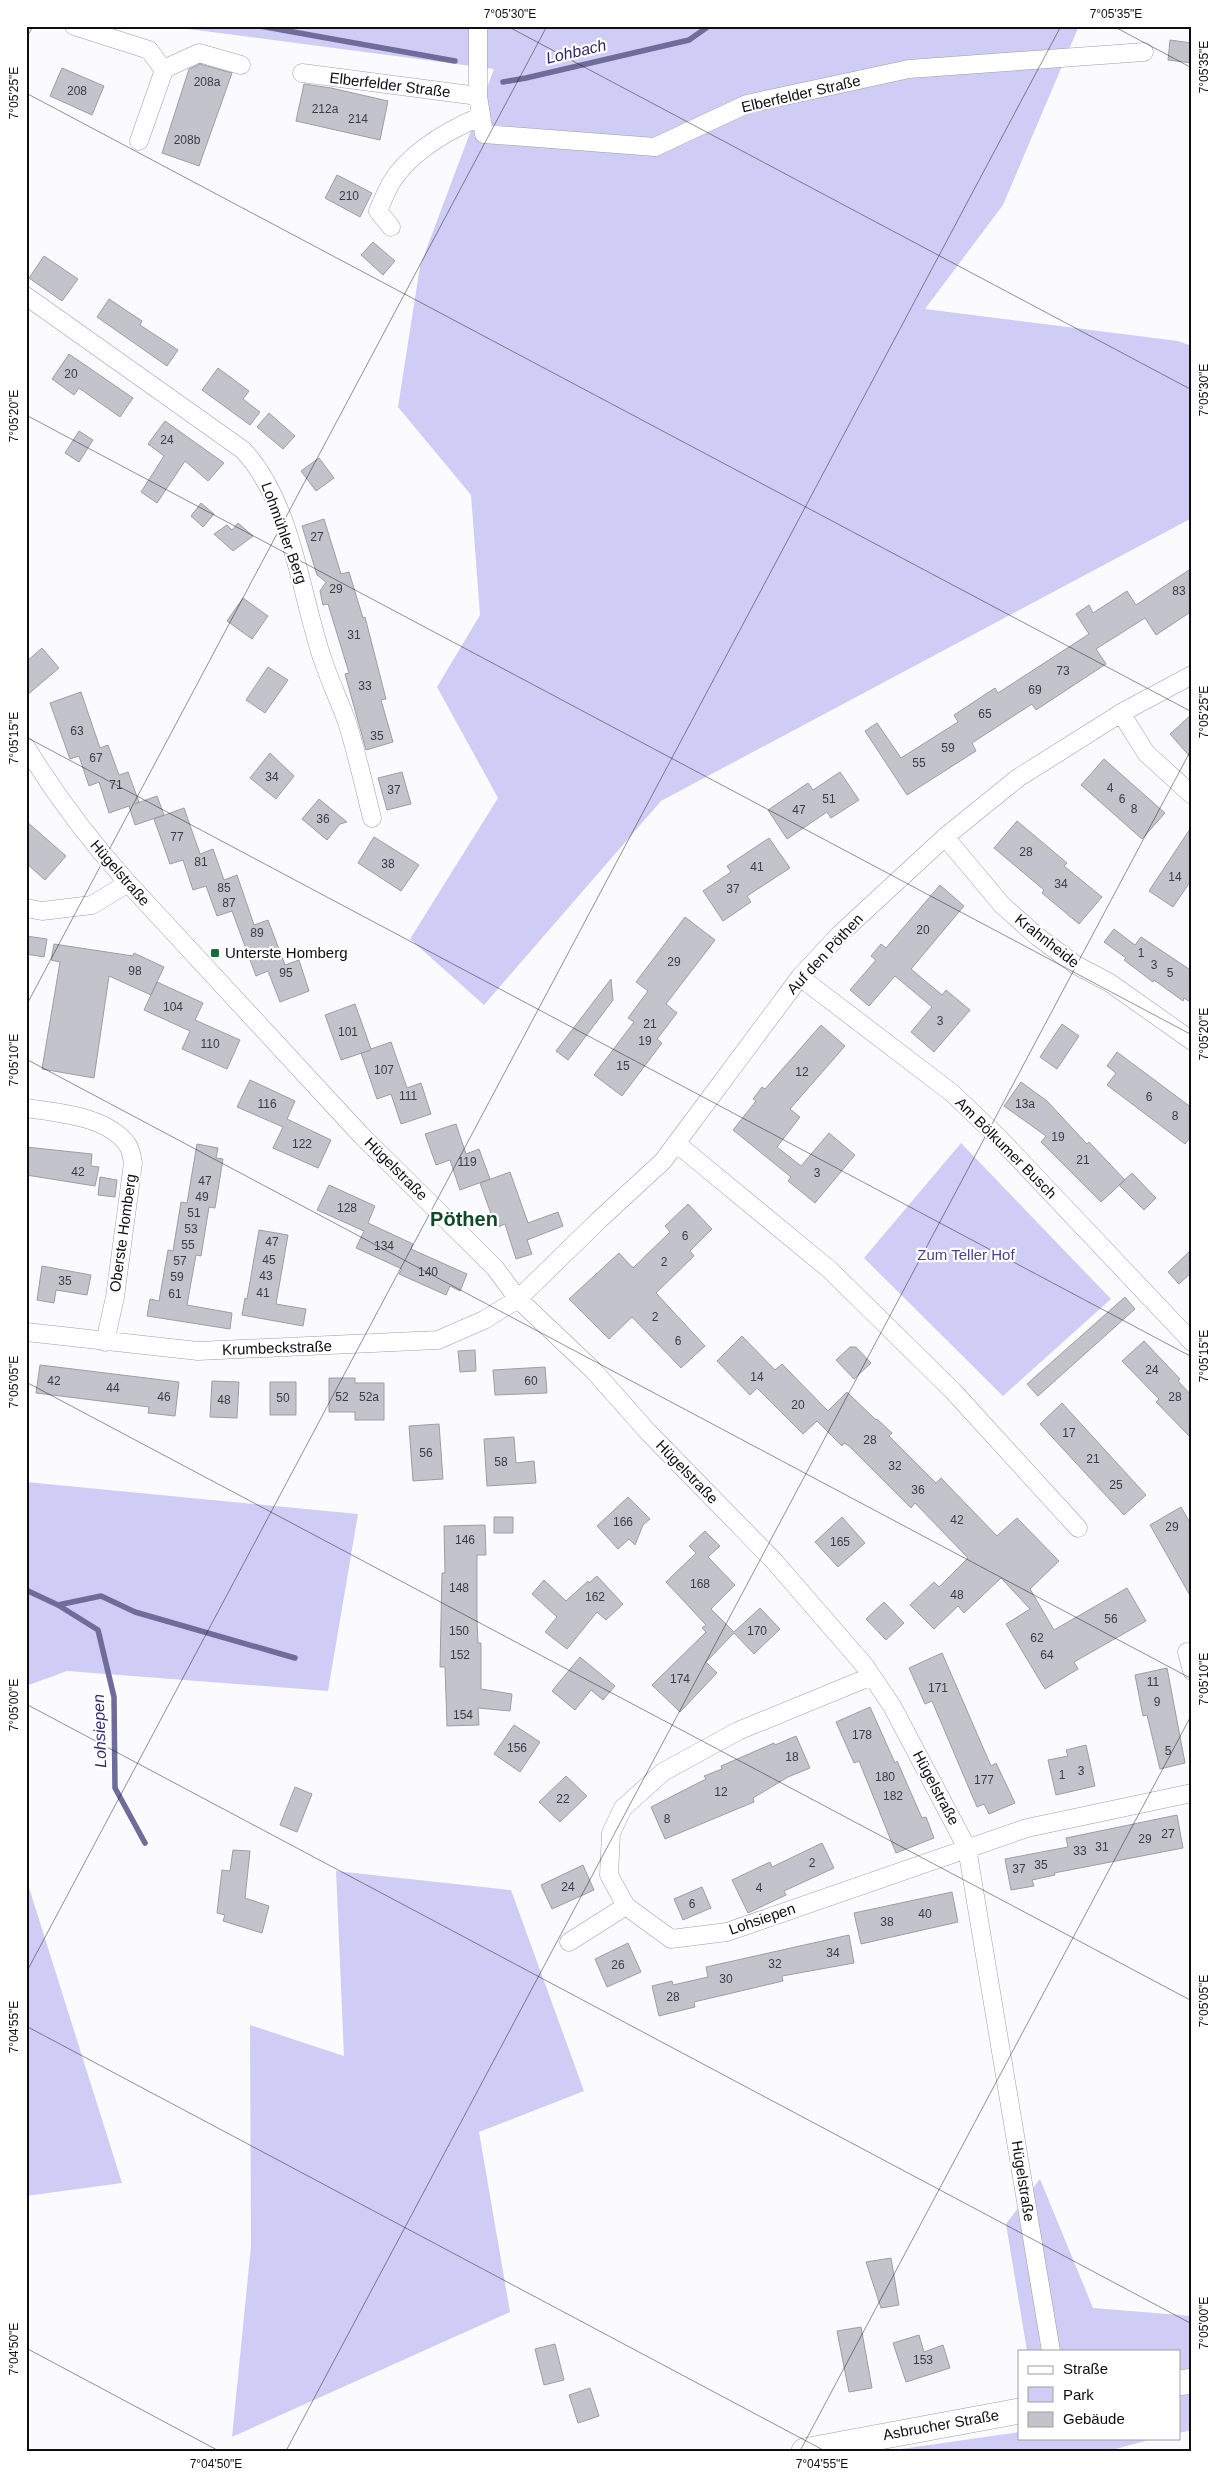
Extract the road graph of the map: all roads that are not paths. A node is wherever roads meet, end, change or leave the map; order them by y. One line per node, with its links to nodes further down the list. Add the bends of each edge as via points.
1 (74, 26): 5 (street, via 149,50)
2 (478, 26): 7 (street, Elberfelder Straße)
3 (1144, 52): 8 (street, Elberfelder Straße, via 909,69 747,104 655,147 484,134)
4 (241, 65): 5 (street, via 199,52)
5 (164, 69): 9 (street)
6 (302, 73): 7 (street, Elberfelder Straße)
7 (478, 96): 8 (street, Elberfelder Straße)
8 (481, 116): 10 (street, via 454,128 416,155 392,182 378,211)
9 (139, 141)
10 (391, 227)
11 (26, 296): 16 (street, Lohmühler Berg, via 243,450 260,469 286,531 319,648 347,723)
12 (1192, 675): 13 (street, Auf den Pöthen)
13 (1121, 712): 15 (street, via 1146,753); 17 (street, Auf den Pöthen, via 1018,778)
14 (26, 748): 18 (street, Hügelstraße, via 96,847)
15 (1192, 795)
16 (372, 818)
17 (945, 837): 20 (street, Auf den Pöthen, via 840,934); 21 (street, Krahnheide, via 1002,906 1038,937)
18 (128, 884): 19 (street, via 92,905 42,911); 24 (street, Hügelstraße, via 362,1135 495,1268)
19 (26, 908)
20 (800, 977): 23 (street, Auf den Pöthen); 27 (street, Am Bölkumer Busch, via 952,1093 999,1138)
21 (1192, 1041)
22 (26, 1108): 26 (street, Oberste Homberg, via 95,1122 129,1146 133,1163)
23 (676, 1144): 24 (street, Auf den Pöthen, via 663,1161); 28 (street, via 830,1270 953,1391)
24 (518, 1299): 26 (street, Krumbeckstraße, via 484,1320 438,1340 198,1351); 31 (street, Hügelstraße, via 593,1370 648,1432 774,1561)
25 (26, 1332): 26 (street, Krumbeckstraße)
26 (106, 1342)
27 (1192, 1342)
28 (1078, 1528)
29 (1187, 1652): 30 (street)
30 (1192, 1671)
31 (872, 1676): 33 (street, Hügelstraße, via 897,1714); 34 (street, Lohsiepen, via 738,1731 663,1772 623,1808 611,1833 609,1875)
32 (1192, 1793): 33 (street, Lohsiepen, via 1027,1828)
33 (966, 1848): 34 (street, Lohsiepen, via 727,1932 671,1938); 36 (street, Hügelstraße)
34 (626, 1906): 35 (street)
35 (569, 1942)
36 (1051, 2350)
37 (1018, 2411): 38 (main road, Asbrucher Straße)
38 (804, 2451)

